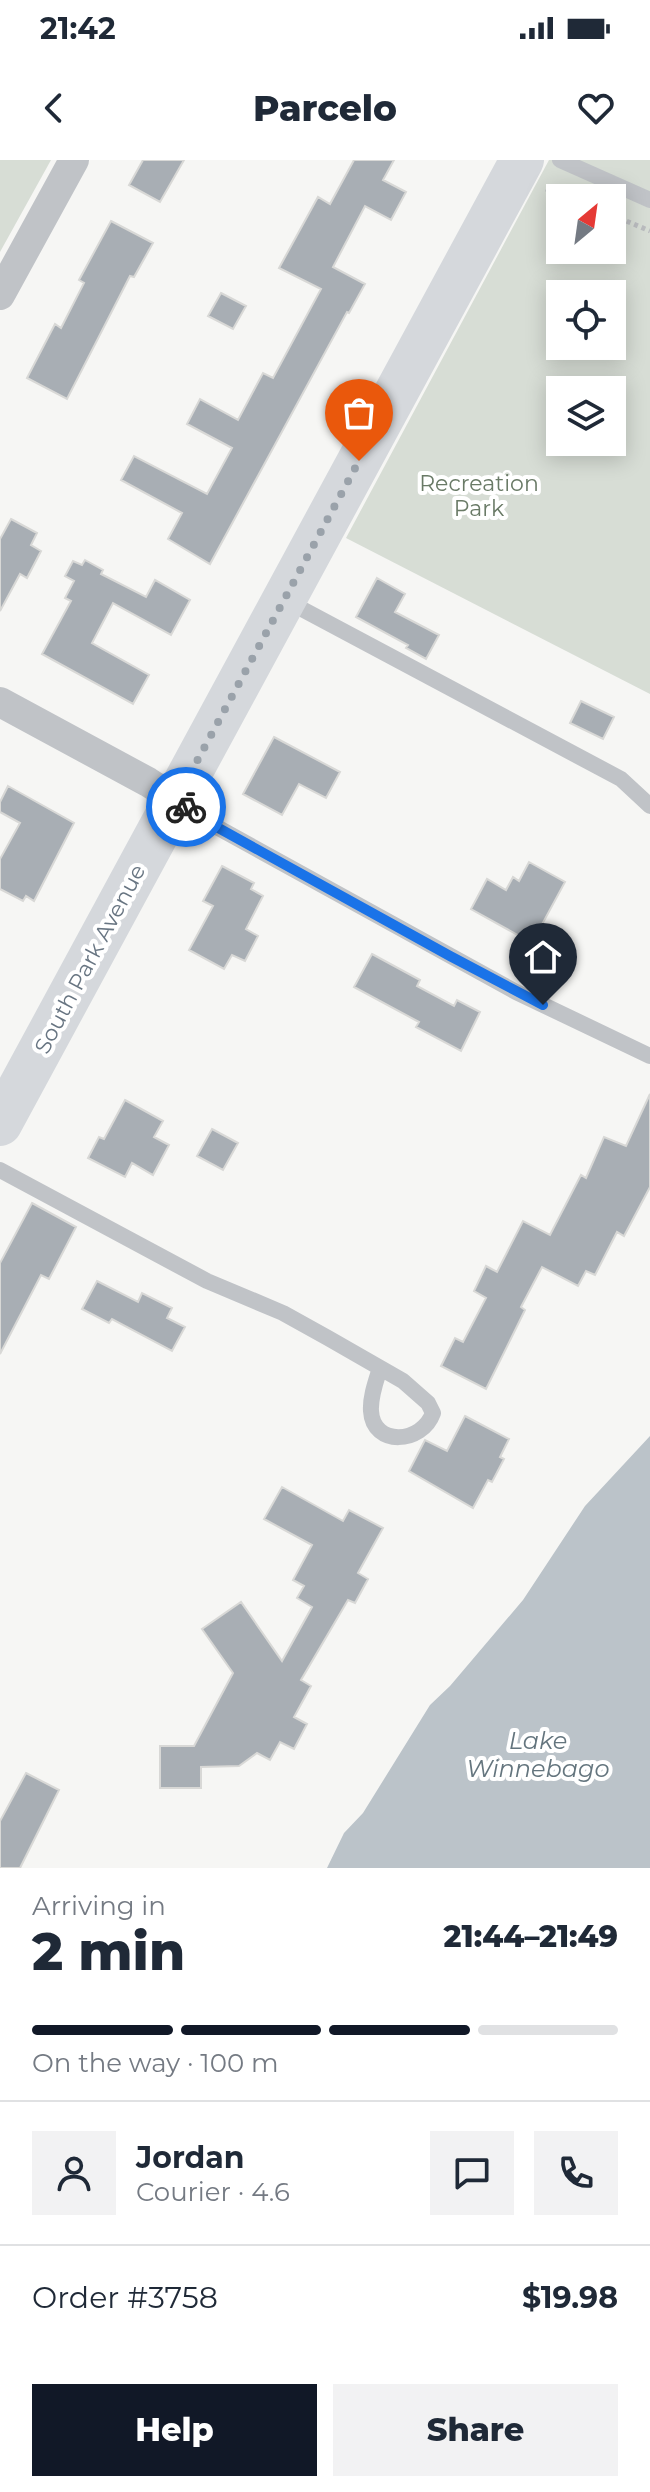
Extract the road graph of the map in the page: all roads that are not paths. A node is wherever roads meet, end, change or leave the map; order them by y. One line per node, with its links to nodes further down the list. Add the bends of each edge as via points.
1 (74, 160): 5 (street)
2 (560, 160): 4 (lane)
3 (534, 175): 6 (main road, South Park Avenue)
4 (650, 200)
5 (0, 295)
6 (284, 600): 8 (main road, South Park Avenue); 9 (lane, via 621,779)
7 (0, 702): 8 (street)
8 (176, 800): 10 (lane, via 516,992); 11 (main road, South Park Avenue)
9 (650, 806)
10 (650, 1056)
11 (0, 1124)
12 (0, 1170): 13 (lane)
13 (380, 1368): 13 (lane, via 428,1403 433,1413 418,1433 394,1436 375,1424 371,1411)

